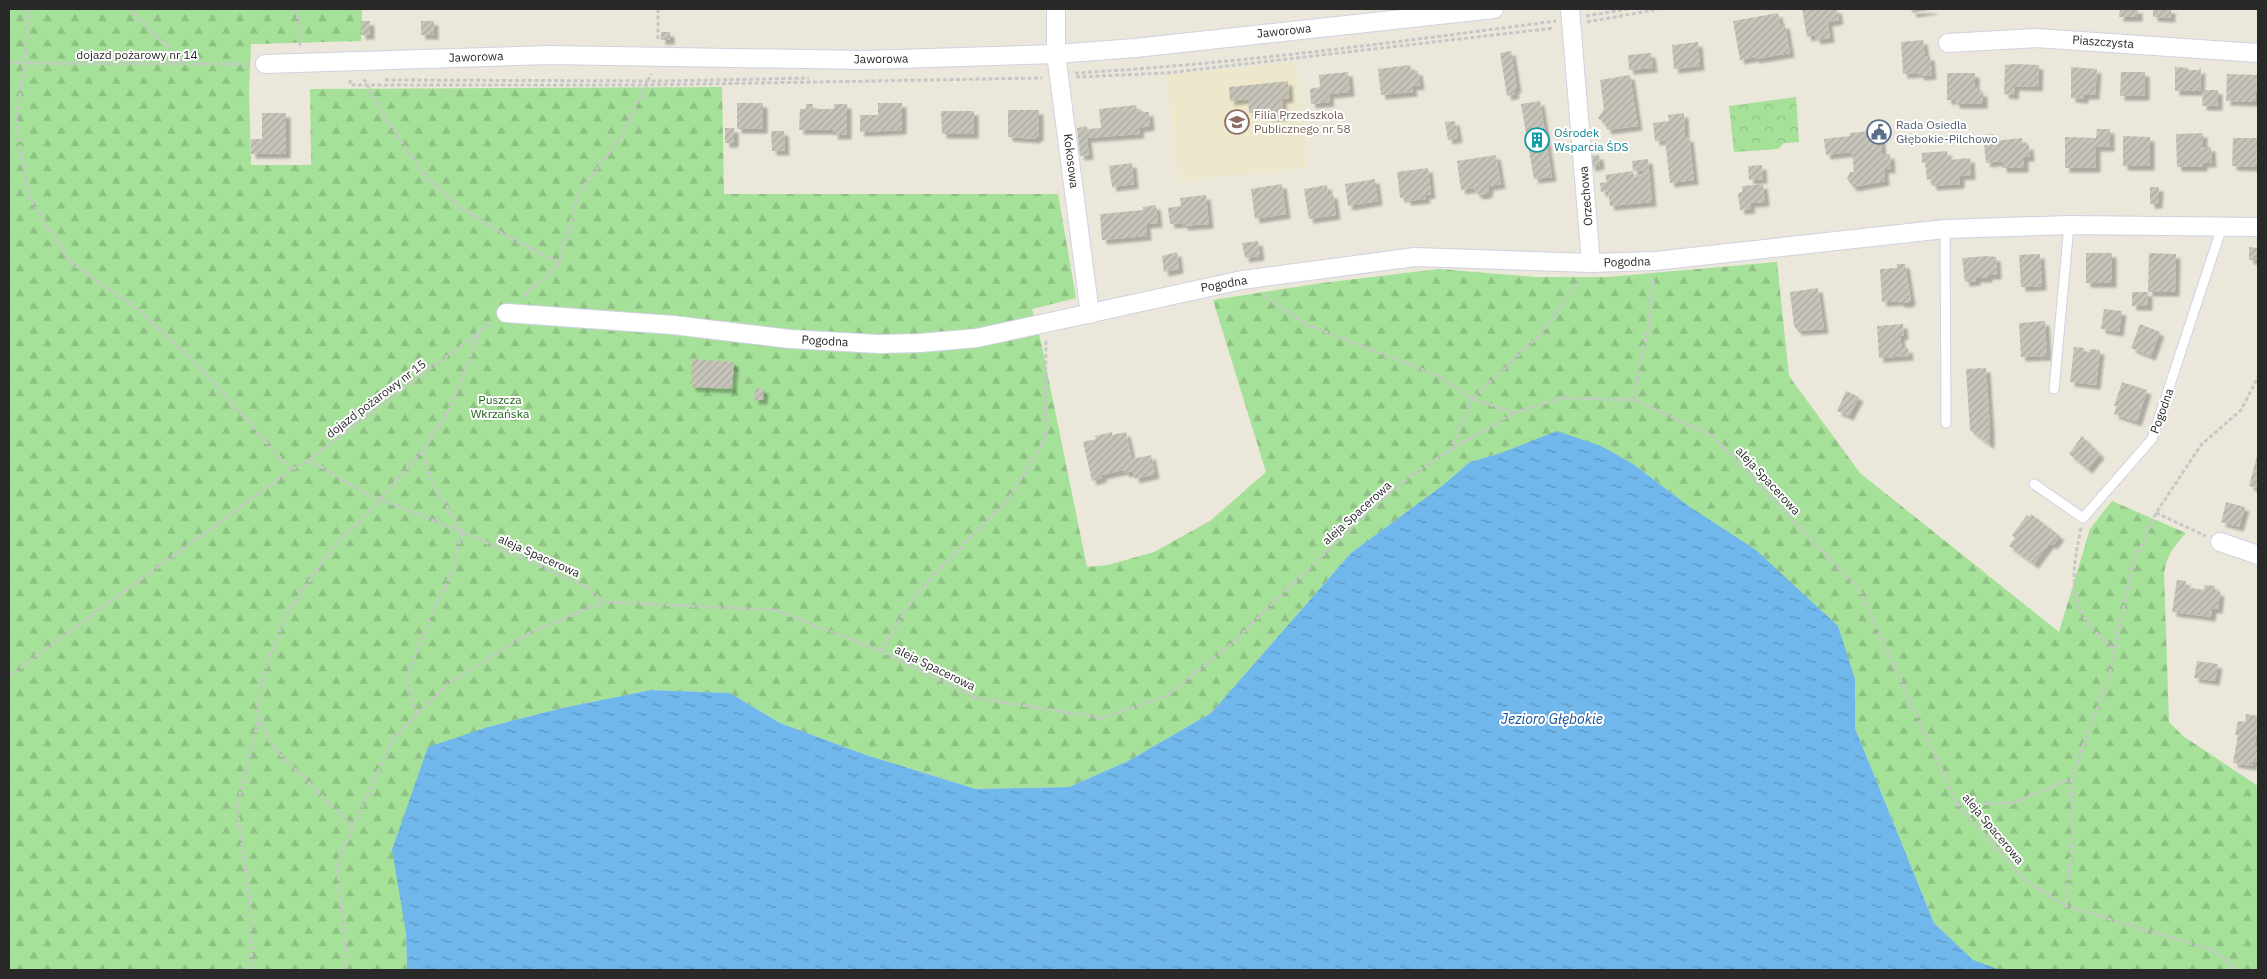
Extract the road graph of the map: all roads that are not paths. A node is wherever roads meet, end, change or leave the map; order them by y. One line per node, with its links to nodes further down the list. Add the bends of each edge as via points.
1 (1056, 9): 6 (street, Kokosowa)
2 (1494, 9): 6 (street, Jaworowa)
3 (1570, 9): 12 (street, Orzechowa)
4 (1948, 43): 5 (street, Piaszczysta, via 2036,38)
5 (2258, 53)
6 (1056, 54): 7 (street, Jaworowa, via 865,60 549,55); 14 (street, Kokosowa)
7 (265, 64)
8 (2068, 225): 9 (street, Pogodna); 11 (street, Pogodna); 15 (lane)
9 (2222, 227): 10 (street, Pogodna); 17 (lane, Pogodna, via 2152,439 2083,518)
10 (2258, 227)
11 (1945, 229): 12 (street, Pogodna, via 1656,261); 16 (lane)
12 (1591, 263): 14 (street, Pogodna, via 1415,257 1242,280)
13 (506, 313): 14 (street, Pogodna, via 879,344 977,338)
14 (1090, 314)
15 (2054, 388)
16 (1946, 424)
17 (2034, 484)
18 (2220, 542): 19 (street)
19 (2258, 555)

